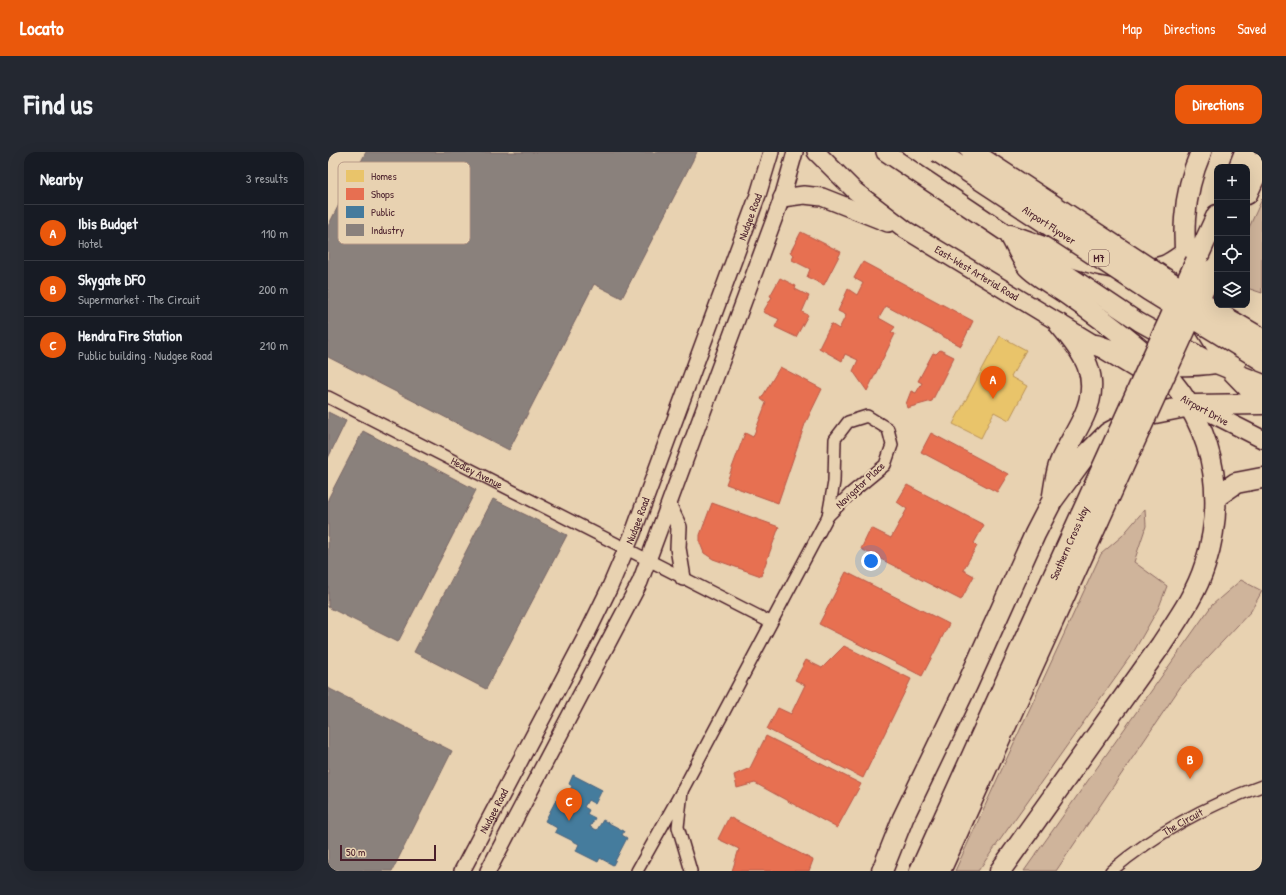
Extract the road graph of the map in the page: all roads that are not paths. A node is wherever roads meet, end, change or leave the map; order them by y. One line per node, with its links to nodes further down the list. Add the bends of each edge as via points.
1 (770, 152): 36 (main road, Nudgee Road, via 758,195)
2 (795, 152): 12 (main road, Nudgee Road)
3 (816, 152): 14 (main road, East-West Arterial Road, via 855,191)
4 (885, 152): 15 (main road)
5 (938, 152): 22 (highway, Airport Flyover / M7, bridge, via 1148,290)
6 (972, 152): 19 (highway, Airport Flyover / M7, bridge, via 1213,310)
7 (1201, 152): 16 (highway, via 1184,213)
8 (1245, 152): 10 (highway)
9 (1262, 161): 11 (highway)
10 (1240, 164)
11 (1250, 187)
12 (782, 198): 14 (main road, via 804,195 822,197); 33 (main road, Nudgee Road, via 692,437)
13 (1214, 222): 35 (highway, Southern Cross Way, bridge)
14 (906, 230): 18 (main road, East-West Arterial Road)
15 (1010, 235): 16 (highway, via 1086,262 1121,268 1164,266); 23 (main road, via 1132,318 1168,339); 24 (highway, via 1029,268 1136,346)
16 (1185, 253): 23 (highway, via 1190,288 1199,316)
17 (1214, 266): 35 (highway, Southern Cross Way, bridge)
18 (1059, 324): 20 (main road, East-West Arterial Road); 32 (highway, via 1085,358 1092,388 1084,416 1060,461)
19 (1262, 338)
20 (1096, 345): 24 (highway)
21 (1262, 352): 23 (highway)
22 (1262, 360)
23 (1225, 366): 24 (highway, via 1181,366); 25 (main road); 27 (highway)
24 (1153, 371): 28 (highway)
25 (1262, 383)
26 (328, 397): 36 (street, Hedley Avenue, via 510,491)
27 (1262, 403): 28 (highway)
28 (1191, 404): 29 (main road, Airport Drive); 31 (highway, via 1207,444); 32 (highway, via 1140,416 1108,433 1092,448)
29 (1262, 439)
30 (1262, 478): 31 (highway, via 1236,483)
31 (1216, 497): 51 (highway, via 1205,566 1186,607)
32 (1052, 501): 48 (highway, via 903,818)
33 (669, 506): 37 (main road, Nudgee Road); 38 (main road, via 679,527 678,548)
34 (828, 516): 34 (street, Navigator Place, via 834,482 835,439 848,422 867,416 888,429 892,445 885,465); 39 (street, Navigator Place)
35 (1090, 519): 49 (highway, Southern Cross Way); 50 (highway, Southern Cross Way)
36 (626, 547): 37 (street); 40 (main road, Nudgee Road, via 588,632)
37 (649, 560): 38 (street); 41 (main road, Nudgee Road, via 627,609)
38 (683, 578): 39 (street)
39 (770, 622): 43 (street, Navigator Place)
40 (518, 766): 41 (main road); 44 (main road, Nudgee Road)
41 (538, 776): 45 (main road, Nudgee Road)
42 (1262, 786): 52 (street, The Circuit, via 1203,810 1144,845)
43 (682, 791): 46 (street, Navigator Place); 47 (street, Navigator Place, via 678,827)
44 (462, 871)
45 (488, 871)
46 (637, 871)
47 (691, 871)
48 (882, 871)
49 (920, 871)
50 (940, 871)
51 (1000, 871)
52 (1111, 871)

